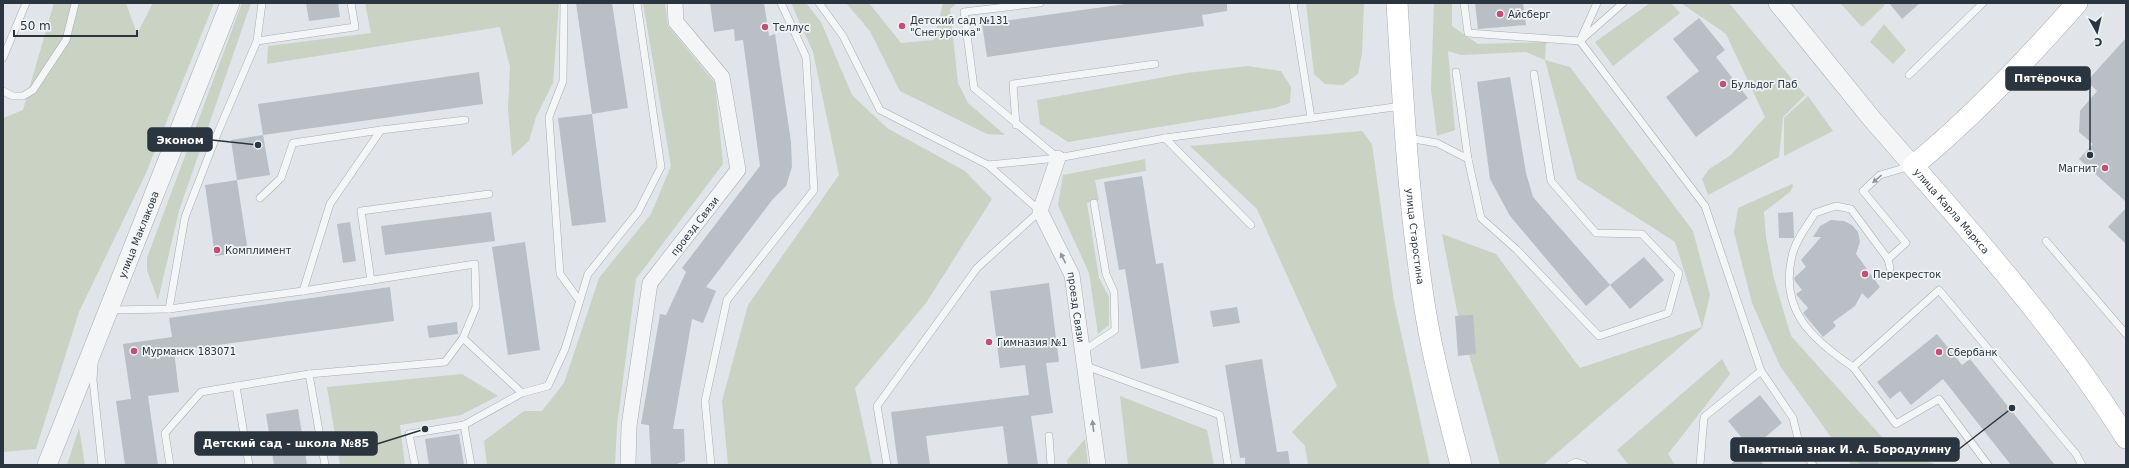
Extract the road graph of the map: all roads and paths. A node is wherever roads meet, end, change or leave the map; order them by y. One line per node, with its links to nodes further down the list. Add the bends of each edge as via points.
1 (26, 3): 22 (lane)
2 (230, 3): 51 (street, улица Маклакова)
3 (262, 3): 20 (lane)
4 (351, 3): 20 (lane, via 355,27)
5 (564, 3): 49 (lane, via 563,81 549,117 560,274)
6 (637, 3): 49 (lane, via 661,167 638,212 588,274)
7 (675, 3): 74 (street, проезд Связи, via 676,22 722,77 738,170 650,284 629,426)
8 (781, 3): 75 (lane, via 806,57 814,190 727,300 705,401)
9 (819, 3): 37 (lane, via 843,36 880,110)
10 (1040, 3): 31 (lane, via 964,12 974,88)
11 (1293, 3): 29 (lane)
12 (1397, 3): 28 (main road, улица Старостина)
13 (1464, 3): 21 (lane, via 1468,33)
14 (1597, 3): 21 (lane)
15 (1623, 3): 21 (lane)
16 (1778, 3): 38 (street, улица Карла Маркса)
17 (1983, 3): 26 (lane)
18 (2077, 3): 38 (main road, via 2022,64 1956,130)
19 (75, 4): 27 (lane, via 66,40 33,90 24,96 13,96)
20 (257, 41): 50 (lane, via 185,217)
21 (1580, 41): 58 (lane, via 1705,206)
22 (3, 58)
23 (1155, 64): 31 (lane, via 1013,84)
24 (1456, 72): 36 (lane)
25 (1534, 74): 36 (lane, via 1551,181 1596,233 1642,234 1679,273 1668,313 1599,336 1517,250 1481,218)
26 (1909, 75)
27 (3, 91)
28 (1402, 106): 29 (lane); 33 (main road, улица Старостина)
29 (1311, 118): 34 (lane)
30 (465, 120): 32 (lane)
31 (1016, 125): 35 (lane)
32 (381, 130): 40 (lane, via 293,143 281,178); 48 (lane, via 330,204)
33 (1404, 137): 36 (lane, via 1437,143); 80 (main road, улица Старостина, via 1430,339)
34 (1165, 138): 35 (lane); 43 (lane)
35 (1058, 158): 37 (lane); 42 (street)
36 (1468, 159)
37 (988, 165): 42 (lane)
38 (1913, 166): 45 (lane, one-way to 45, via 1880,175 1863,191 1906,242); 62 (main road, улица Карла Маркса, via 2055,337)
39 (489, 194): 47 (lane, via 361,211)
40 (260, 198)
41 (1094, 203): 55 (lane, via 1106,274 1114,292 1115,330)
42 (1040, 211): 55 (street, проезд Связи, one-way to 42, via 1072,275); 76 (lane, via 977,268 877,406)
43 (1251, 225)
44 (2046, 241): 52 (lane)
45 (1888, 259): 46 (lane); 57 (lane, via 1851,209 1836,206 1816,213 1792,255 1791,291 1794,307 1801,322 1825,348)
46 (1890, 268)
47 (372, 281): 48 (lane); 53 (lane, via 475,264 476,307)
48 (303, 291): 50 (lane)
49 (580, 300): 61 (lane, via 565,348 548,386)
50 (169, 308): 51 (lane)
51 (107, 310): 54 (street, улица Маклакова)
52 (2126, 334)
53 (463, 338): 59 (lane, via 445,362); 61 (lane)
54 (96, 340): 67 (street, улица Маклакова); 68 (lane, via 93,380)
55 (1084, 351): 56 (street, проезд Связи)
56 (1086, 366): 78 (street, проезд Связи, one-way to 56); 79 (lane, via 1220,415)
57 (1854, 367): 85 (lane, via 1896,424 1939,399); 86 (lane, via 1939,290 2076,454)
58 (1761, 371): 83 (lane, via 1704,417); 84 (lane, via 1793,418 1800,447)
59 (309, 374): 60 (lane); 71 (lane)
60 (236, 386): 69 (lane, via 201,392 165,433); 70 (lane)
61 (522, 393): 64 (lane)
62 (2104, 403): 63 (street, улица Карла Маркса); 66 (main road)
63 (2126, 418)
64 (464, 425): 72 (lane, via 410,434); 73 (lane)
65 (1049, 436): 77 (lane)
66 (2126, 438)
67 (47, 465)
68 (102, 465)
69 (170, 465)
70 (249, 465)
71 (325, 465)
72 (415, 465)
73 (471, 465)
74 (628, 465)
75 (711, 465)
76 (887, 465)
77 (1051, 465)
78 (1098, 465)
79 (1228, 465)
80 (1461, 465)
81 (1570, 465): 82 (lane, via 1576,462)
82 (1584, 465)
83 (1700, 465)
84 (1813, 465)
85 (1988, 465)
86 (2082, 465)

